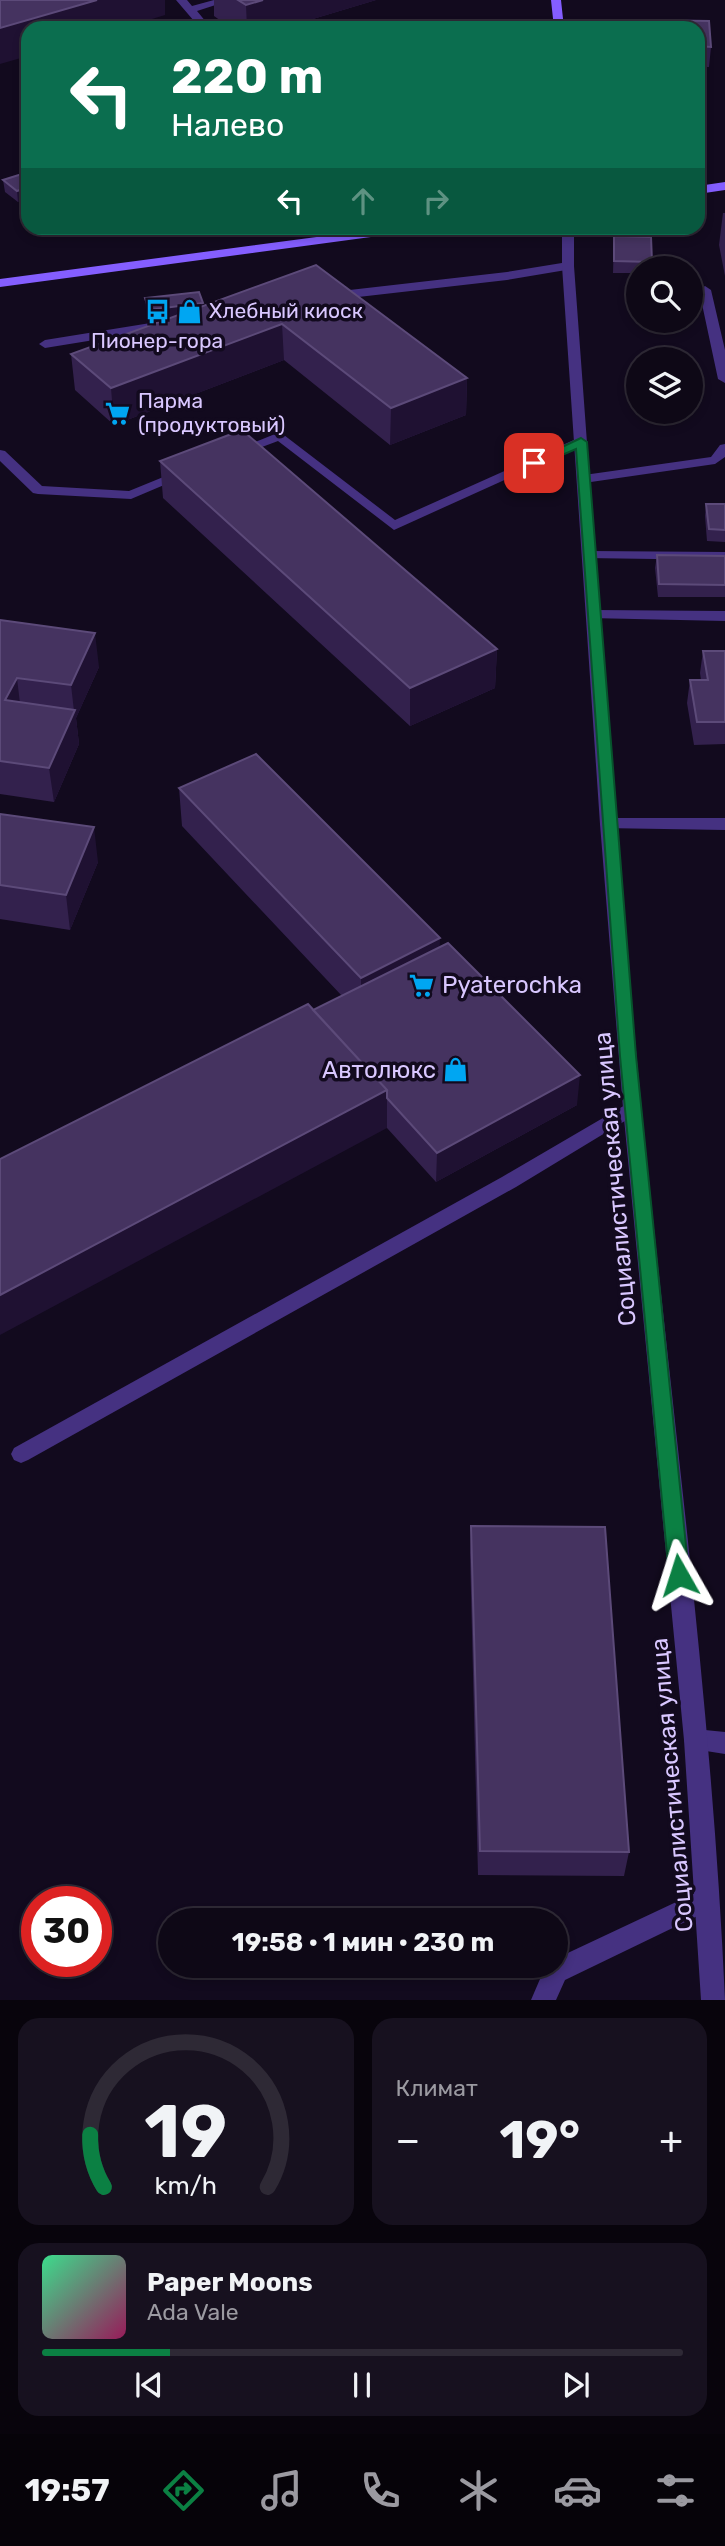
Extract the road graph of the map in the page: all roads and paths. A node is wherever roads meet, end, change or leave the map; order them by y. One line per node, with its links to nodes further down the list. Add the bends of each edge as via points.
1 (181, 0): 4 (street)
2 (226, 0): 4 (street)
3 (556, 0): 6 (main road)
4 (190, 10): 5 (street)
5 (200, 21)
6 (558, 21)
7 (725, 186): 8 (main road)
8 (705, 189)
9 (356, 235): 12 (main road)
10 (568, 235): 11 (street, Социалистическая улица)
11 (568, 266): 14 (street); 18 (street, Социалистическая улица)
12 (0, 283)
13 (705, 290): 17 (street)
14 (317, 298)
15 (172, 323): 16 (street)
16 (45, 344)
17 (725, 379)
18 (581, 442): 21 (street, via 394,526 280,436); 23 (street, Социалистическая улица)
19 (725, 448): 23 (street, via 715,460)
20 (0, 454): 22 (street, via 38,491 131,495)
21 (218, 460)
22 (193, 470)
23 (584, 479): 24 (street, Социалистическая улица)
24 (590, 555): 25 (street); 26 (street, Социалистическая улица)
25 (725, 556)
26 (594, 615): 27 (street); 28 (street, Социалистическая улица)
27 (725, 616)
28 (608, 824): 29 (street); 30 (street, Социалистическая улица)
29 (725, 824)
30 (632, 1108): 31 (street, via 509,1182); 32 (street, Социалистическая улица)
31 (21, 1454)
32 (695, 1740): 33 (street); 34 (street, Социалистическая улица)
33 (725, 1743)
34 (706, 1900): 35 (street, via 556,1971); 36 (street, Социалистическая улица)
35 (543, 2000)
36 (713, 2000)

